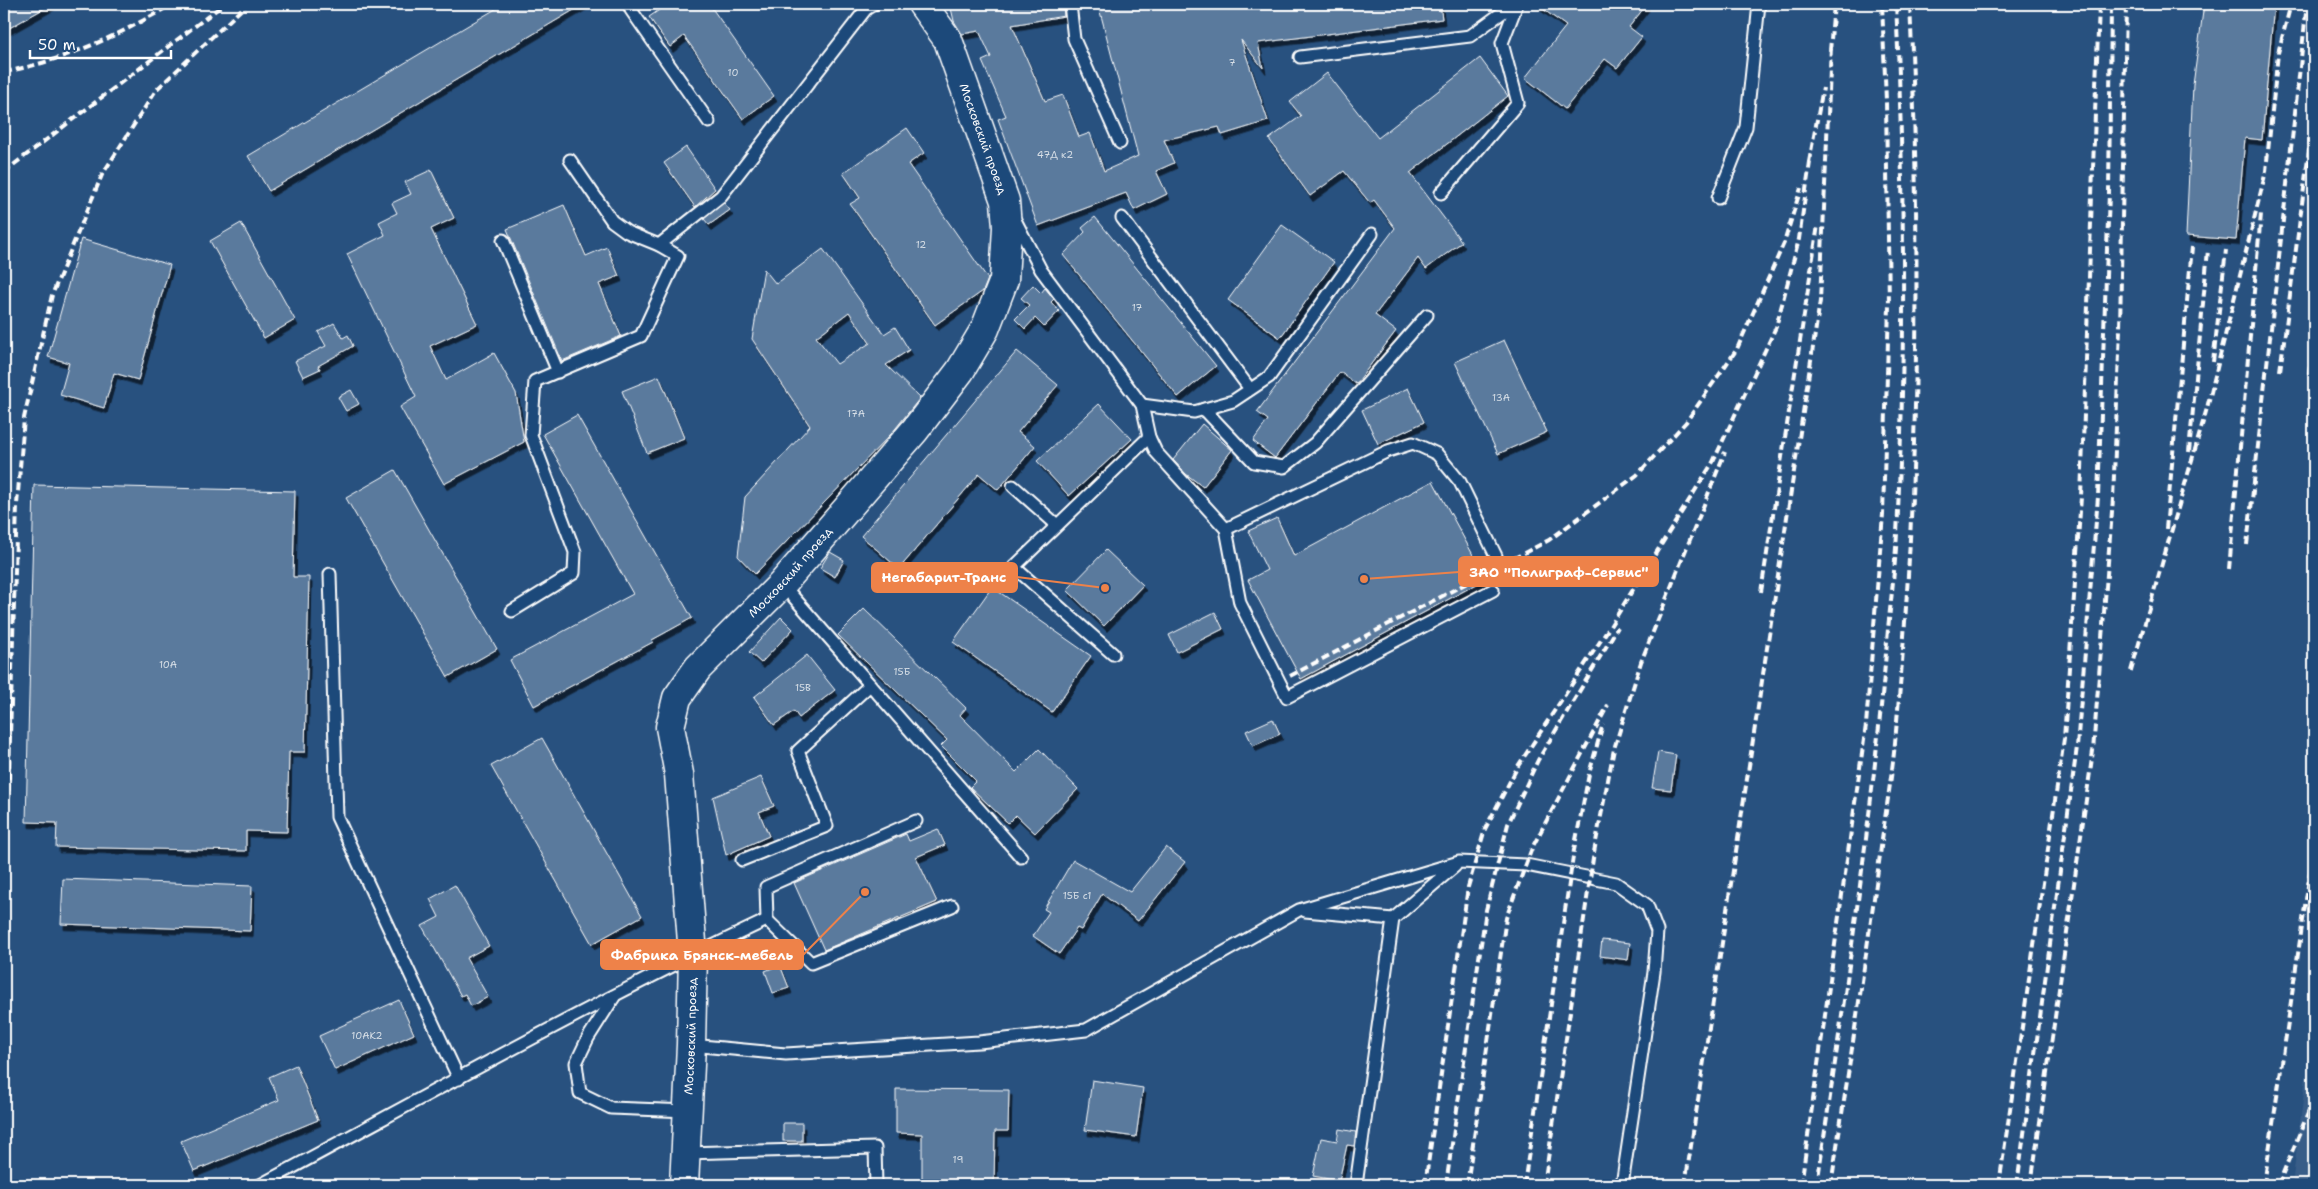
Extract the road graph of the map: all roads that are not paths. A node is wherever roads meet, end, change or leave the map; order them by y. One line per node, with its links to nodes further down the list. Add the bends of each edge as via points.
1 (636, 4): 8 (lane, via 631,10)
2 (874, 4): 17 (lane, via 866,9 721,196)
3 (922, 4): 13 (street, Московский проезд, via 948,40)
4 (1070, 4): 9 (lane, via 1074,38)
5 (1516, 4): 7 (lane, via 1470,36); 11 (lane, via 1502,43 1518,103)
6 (1759, 4): 12 (lane, via 1746,127)
7 (1300, 58)
8 (709, 122)
9 (1120, 143)
10 (570, 160): 17 (lane, via 612,221 627,232)
11 (1441, 193)
12 (1718, 198)
13 (1005, 201): 21 (lane, via 1041,270); 29 (street, Московский проезд, via 1004,280 985,329 960,371 915,430)
14 (1122, 218): 20 (lane)
15 (1372, 234): 20 (lane, via 1269,377)
16 (503, 240): 19 (lane)
17 (659, 245): 19 (lane, via 678,256 641,336)
18 (1427, 315): 22 (lane, via 1315,443 1284,467 1254,462)
19 (558, 372): 31 (lane, via 536,381 531,435 575,552 574,572)
20 (1250, 389): 22 (lane, via 1233,401)
21 (1142, 405): 22 (lane, via 1194,412); 23 (lane)
22 (1204, 409)
23 (1149, 437): 25 (lane); 26 (lane, via 1156,452)
24 (1013, 486): 25 (lane)
25 (1057, 525): 32 (lane, via 1014,567)
26 (1226, 529): 27 (lane, via 1388,450 1413,443 1437,454 1460,482); 30 (lane, via 1240,603 1287,697)
27 (1496, 556)
28 (330, 574): 45 (lane, via 337,817)
29 (782, 584): 33 (lane); 42 (street, Московский проезд, via 698,668 677,698 670,727 678,774)
30 (1493, 590)
31 (512, 611)
32 (1113, 654)
33 (870, 685): 35 (lane); 36 (lane, via 798,750 827,826)
34 (916, 821): 41 (lane, via 766,887)
35 (1021, 857)
36 (742, 860)
37 (1459, 862): 39 (lane); 40 (lane); 52 (lane, via 1526,865 1616,883 1647,905 1657,931 1654,972)
38 (952, 906): 41 (lane, via 811,963)
39 (1299, 910): 40 (lane); 44 (lane, via 1086,1030 979,1042 786,1054)
40 (1393, 919): 51 (lane)
41 (767, 920): 42 (lane)
42 (693, 955): 43 (lane); 44 (street, Московский проезд)
43 (615, 996): 45 (lane); 46 (lane, via 576,1063 580,1093 612,1108)
44 (691, 1045): 46 (street, Московский проезд)
45 (459, 1079): 48 (lane)
46 (688, 1111): 47 (street, Московский проезд)
47 (686, 1154): 49 (street, Московский проезд); 50 (lane, via 875,1148)
48 (260, 1185)
49 (684, 1185)
50 (876, 1185)
51 (1356, 1185)
52 (1622, 1185)

